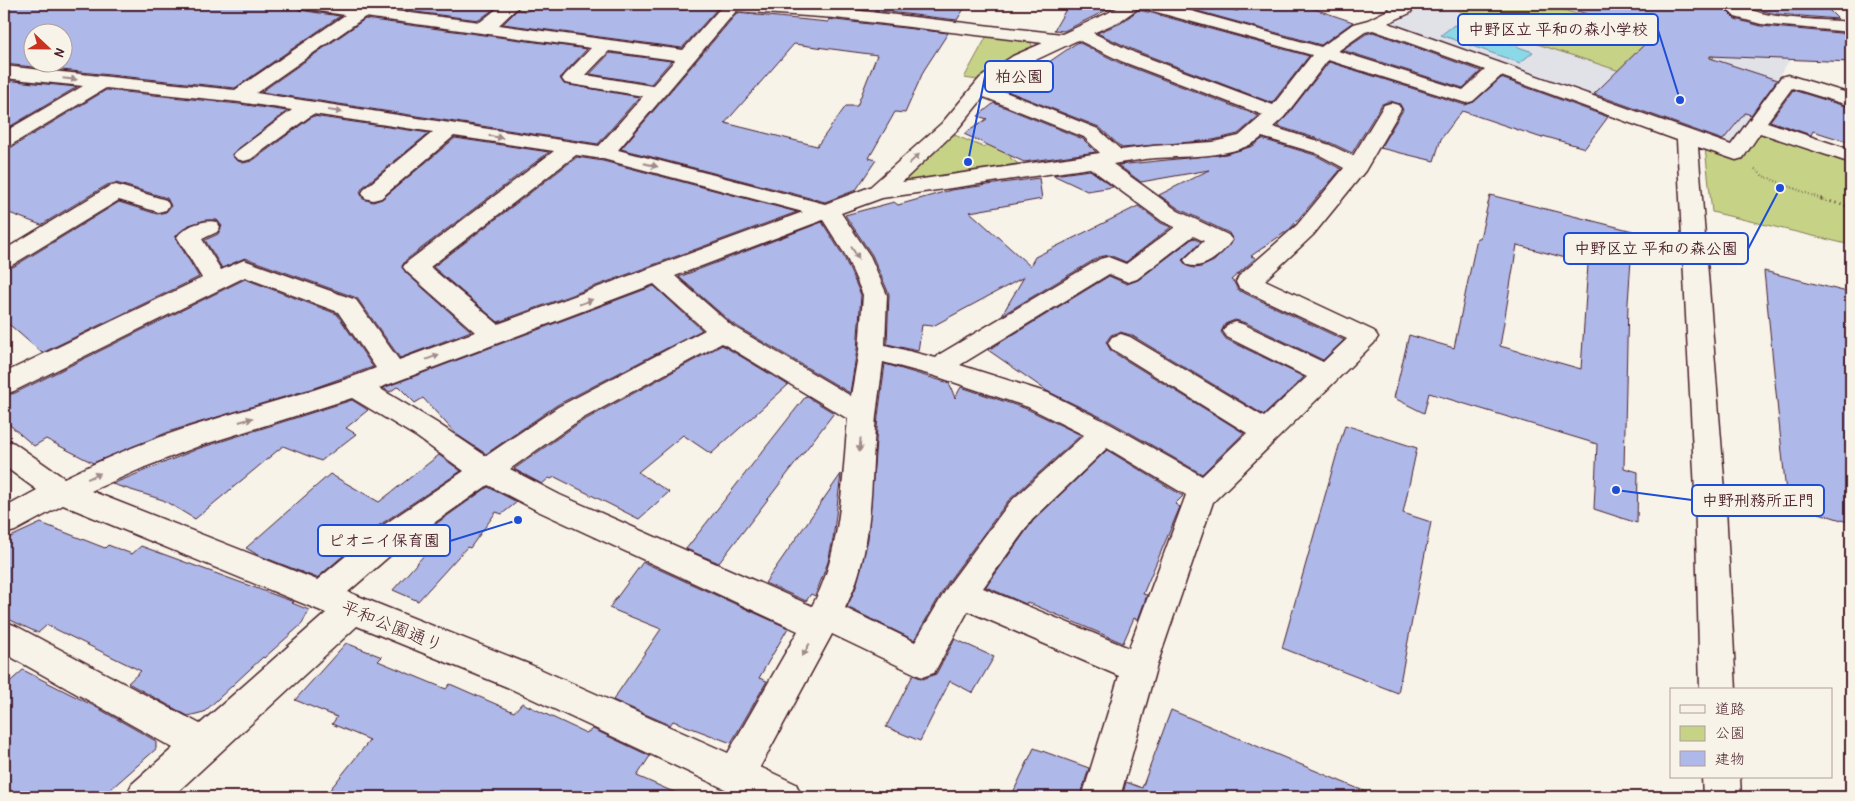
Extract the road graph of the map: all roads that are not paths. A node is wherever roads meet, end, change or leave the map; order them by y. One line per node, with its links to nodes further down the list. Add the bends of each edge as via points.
1 (304, 4): 8 (street)
2 (513, 4): 11 (street)
3 (1134, 4): 12 (street)
4 (1148, 4): 14 (street)
5 (1393, 4): 9 (street, via 1404,9)
6 (1731, 4): 10 (street, via 1741,13 1761,19)
7 (732, 5): 12 (street); 15 (street)
8 (361, 12): 11 (street); 21 (street)
9 (1374, 24): 14 (street, via 1359,28); 16 (street)
10 (1851, 27)
11 (483, 29): 13 (street)
12 (1072, 37): 19 (street, via 1020,60); 25 (street, via 1128,57)
13 (605, 45): 15 (street); 20 (street, via 572,79)
14 (1324, 53): 16 (street, via 1466,97); 25 (street)
15 (687, 56): 20 (street)
16 (1498, 69): 29 (street)
17 (4, 72): 18 (street, one-way to 18)
18 (103, 82): 21 (street); 28 (street)
19 (981, 89): 34 (street, via 1091,133); 36 (street, one-way to 19, via 950,127)
20 (656, 92): 31 (street)
21 (238, 96): 23 (street)
22 (1851, 100): 26 (street, via 1788,81)
23 (309, 107): 27 (street, one-way to 27); 32 (street)
24 (1391, 109): 35 (street)
25 (1267, 121): 34 (street, via 1246,140 1213,148); 35 (street)
26 (1755, 125): 29 (street, via 1736,154); 33 (street)
27 (449, 129): 30 (street, one-way to 30); 37 (street)
28 (7, 137)
29 (1687, 137): 70 (street, via 1710,492)
30 (571, 148): 31 (street); 48 (street, via 415,267)
31 (604, 153): 39 (street, one-way to 39)
32 (244, 155)
33 (1851, 157)
34 (1105, 159): 36 (street); 40 (street, via 1170,216)
35 (1357, 166): 53 (street, via 1305,230 1248,282 1365,337)
36 (878, 192): 39 (street)
37 (373, 193)
38 (158, 205): 42 (street, via 116,192)
39 (828, 212): 44 (street); 50 (street, one-way to 50, via 858,256 875,295)
40 (1191, 226): 43 (street, via 1220,240); 51 (street, via 1128,274 1108,264 949,360)
41 (209, 227): 45 (street, via 189,237)
42 (4, 260)
43 (1196, 260)
44 (658, 274): 47 (street); 48 (street, one-way to 44)
45 (216, 281): 52 (street, via 244,268 347,306); 54 (street)
46 (1236, 331): 53 (street)
47 (723, 332): 56 (street); 60 (street, via 568,414)
48 (495, 335): 52 (street, one-way to 48)
49 (1121, 343): 57 (street)
50 (872, 350): 51 (street); 56 (street)
51 (942, 369): 58 (street, via 1038,400)
52 (393, 372): 55 (street)
53 (1326, 375): 57 (street)
54 (4, 384)
55 (357, 388): 60 (street); 61 (street, one-way to 55, via 151,451)
56 (862, 414): 67 (street, one-way to 67, via 848,552 835,596)
57 (1266, 432): 62 (street)
58 (1104, 434): 62 (street); 64 (street, via 1021,512)
59 (4, 452): 61 (street, 平和公園通り)
60 (485, 470): 65 (street, via 390,537); 67 (street, via 550,503)
61 (60, 491): 63 (street); 65 (street, 平和公園通り)
62 (1204, 492): 69 (street)
63 (4, 522)
64 (961, 593): 67 (street, via 922,662); 69 (street)
65 (320, 597): 66 (street, 平和公園通り)
66 (352, 610): 71 (street); 73 (street, 平和公園通り, via 519,676)
67 (823, 620): 73 (street, one-way to 73)
68 (4, 636): 71 (street)
69 (1139, 668): 75 (street)
70 (1718, 688)
71 (203, 745): 74 (street)
72 (1721, 778): 76 (street)
73 (760, 789)
74 (145, 797)
75 (1101, 797)
76 (1722, 797)

